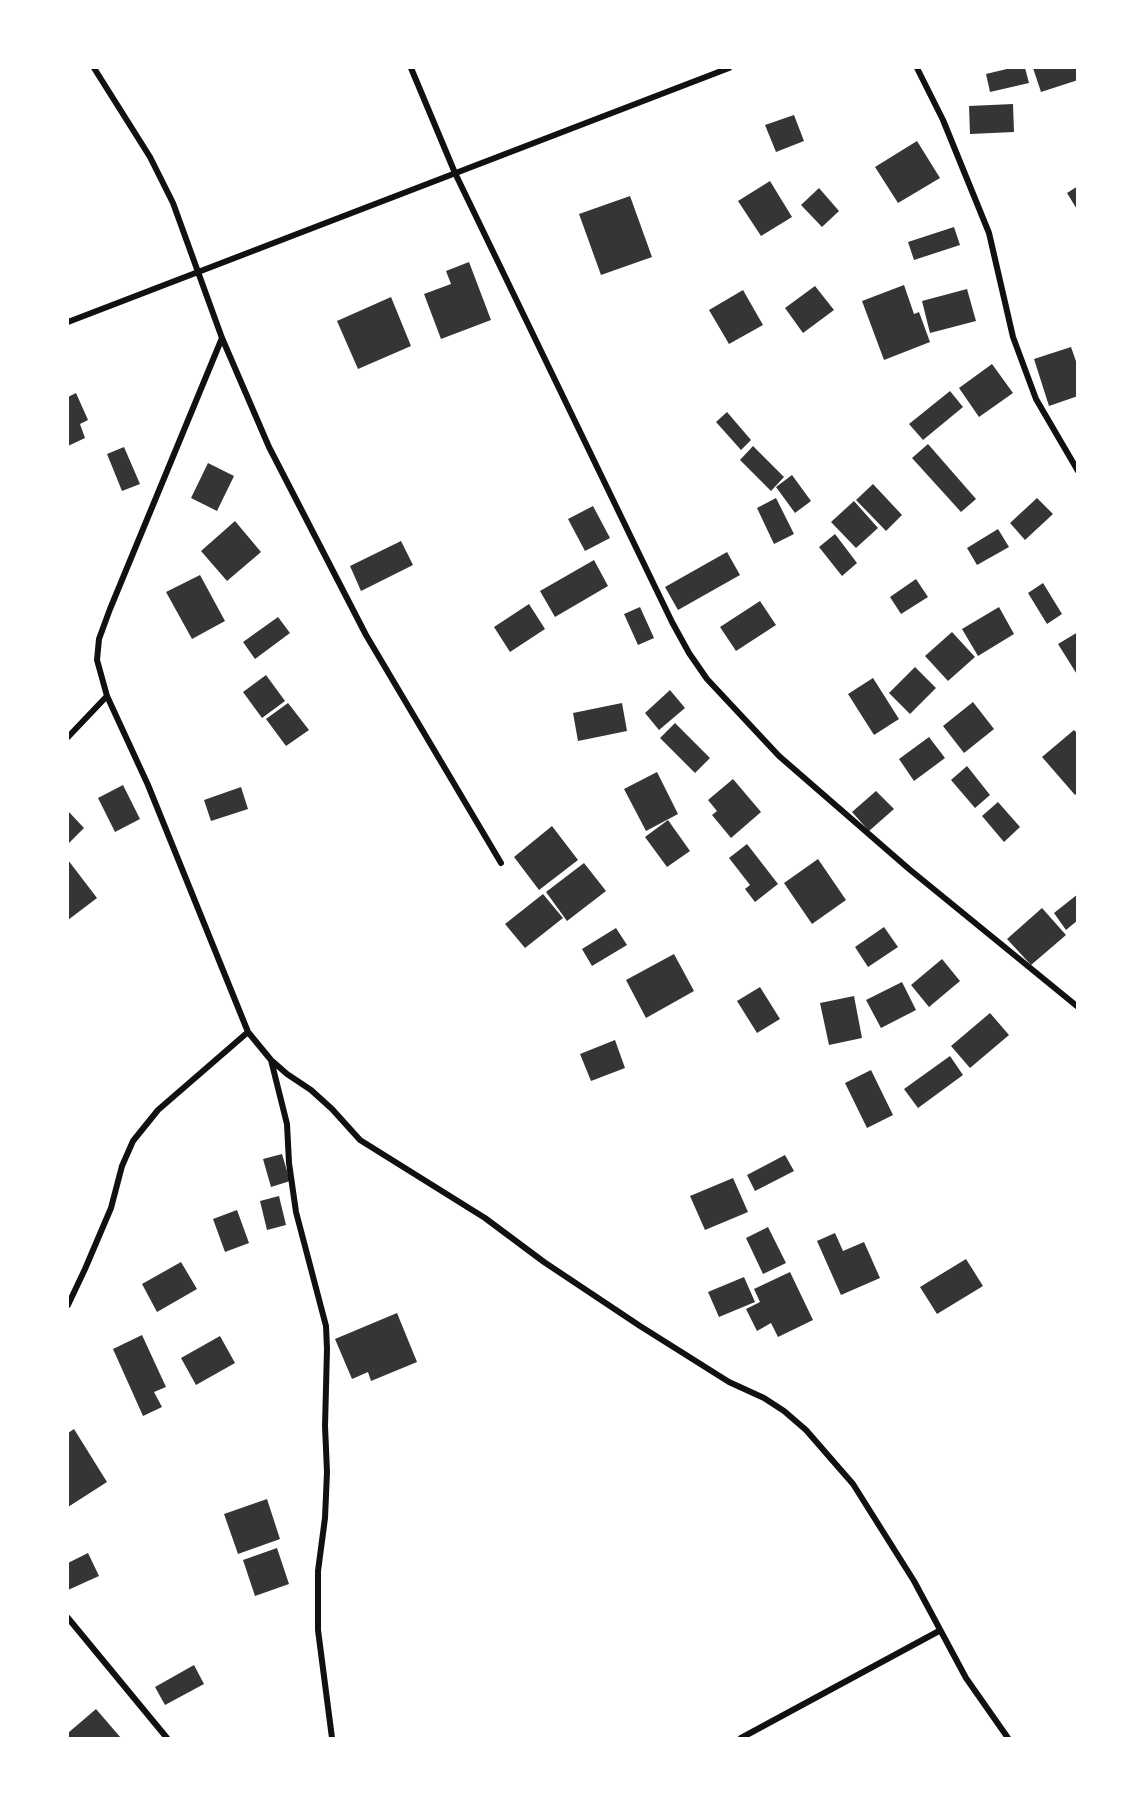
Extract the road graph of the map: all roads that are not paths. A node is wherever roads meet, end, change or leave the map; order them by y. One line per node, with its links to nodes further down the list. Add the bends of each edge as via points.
1 (94, 68): 6 (street, via 150,156)
2 (411, 68): 5 (street)
3 (729, 68): 5 (street)
4 (917, 68): 9 (street, via 990,233 1013,336 1036,399)
5 (455, 173): 6 (street); 13 (street, via 672,622 707,679 779,756)
6 (199, 271): 7 (street); 8 (street)
7 (68, 322)
8 (222, 338): 10 (street, via 99,639 97,660); 12 (street, via 269,447 366,635)
9 (1077, 471)
10 (107, 696): 11 (street); 14 (street, via 148,785)
11 (68, 737)
12 (501, 863)
13 (1077, 1007)
14 (248, 1032): 15 (street); 16 (street, via 158,1110 134,1141 111,1208)
15 (271, 1060): 18 (street, via 311,1090 360,1140 485,1218 640,1326 784,1411 853,1484 914,1581); 20 (street, via 287,1124 297,1212 326,1326 327,1472 318,1571 318,1630)
16 (68, 1305)
17 (68, 1618): 19 (street)
18 (939, 1631): 21 (street); 22 (street)
19 (167, 1738)
20 (332, 1738)
21 (741, 1738)
22 (1008, 1738)

